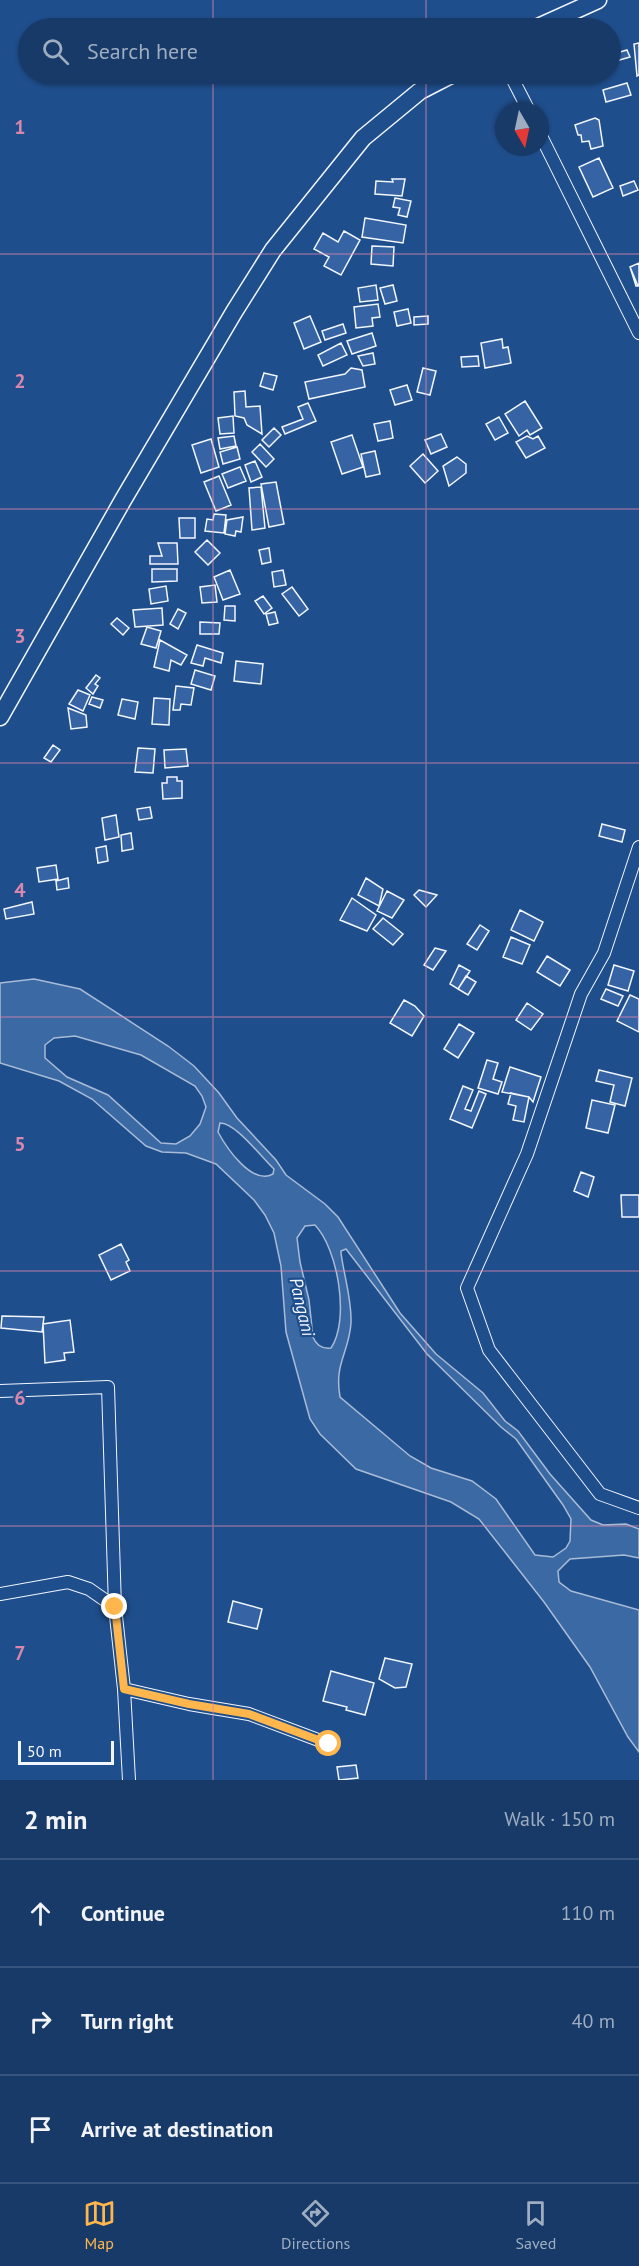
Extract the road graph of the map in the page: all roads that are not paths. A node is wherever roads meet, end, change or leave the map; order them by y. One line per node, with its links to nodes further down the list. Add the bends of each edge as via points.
1 (598, 0): 2 (main road)
2 (558, 18)
3 (434, 84): 8 (main road, via 363,138 273,250 123,500)
4 (515, 84): 5 (street)
5 (524, 102)
6 (549, 152): 7 (street)
7 (639, 333)
8 (0, 717)
9 (639, 847): 11 (street, via 604,953 581,994 527,1154 467,1288 489,1350 600,1494)
10 (0, 1391): 13 (street, via 108,1387)
11 (639, 1508)
12 (0, 1594): 13 (street, via 68,1582 89,1589)
13 (115, 1607): 14 (street)
14 (124, 1689): 15 (street, via 249,1714); 16 (street)
15 (329, 1744)
16 (129, 1780)

